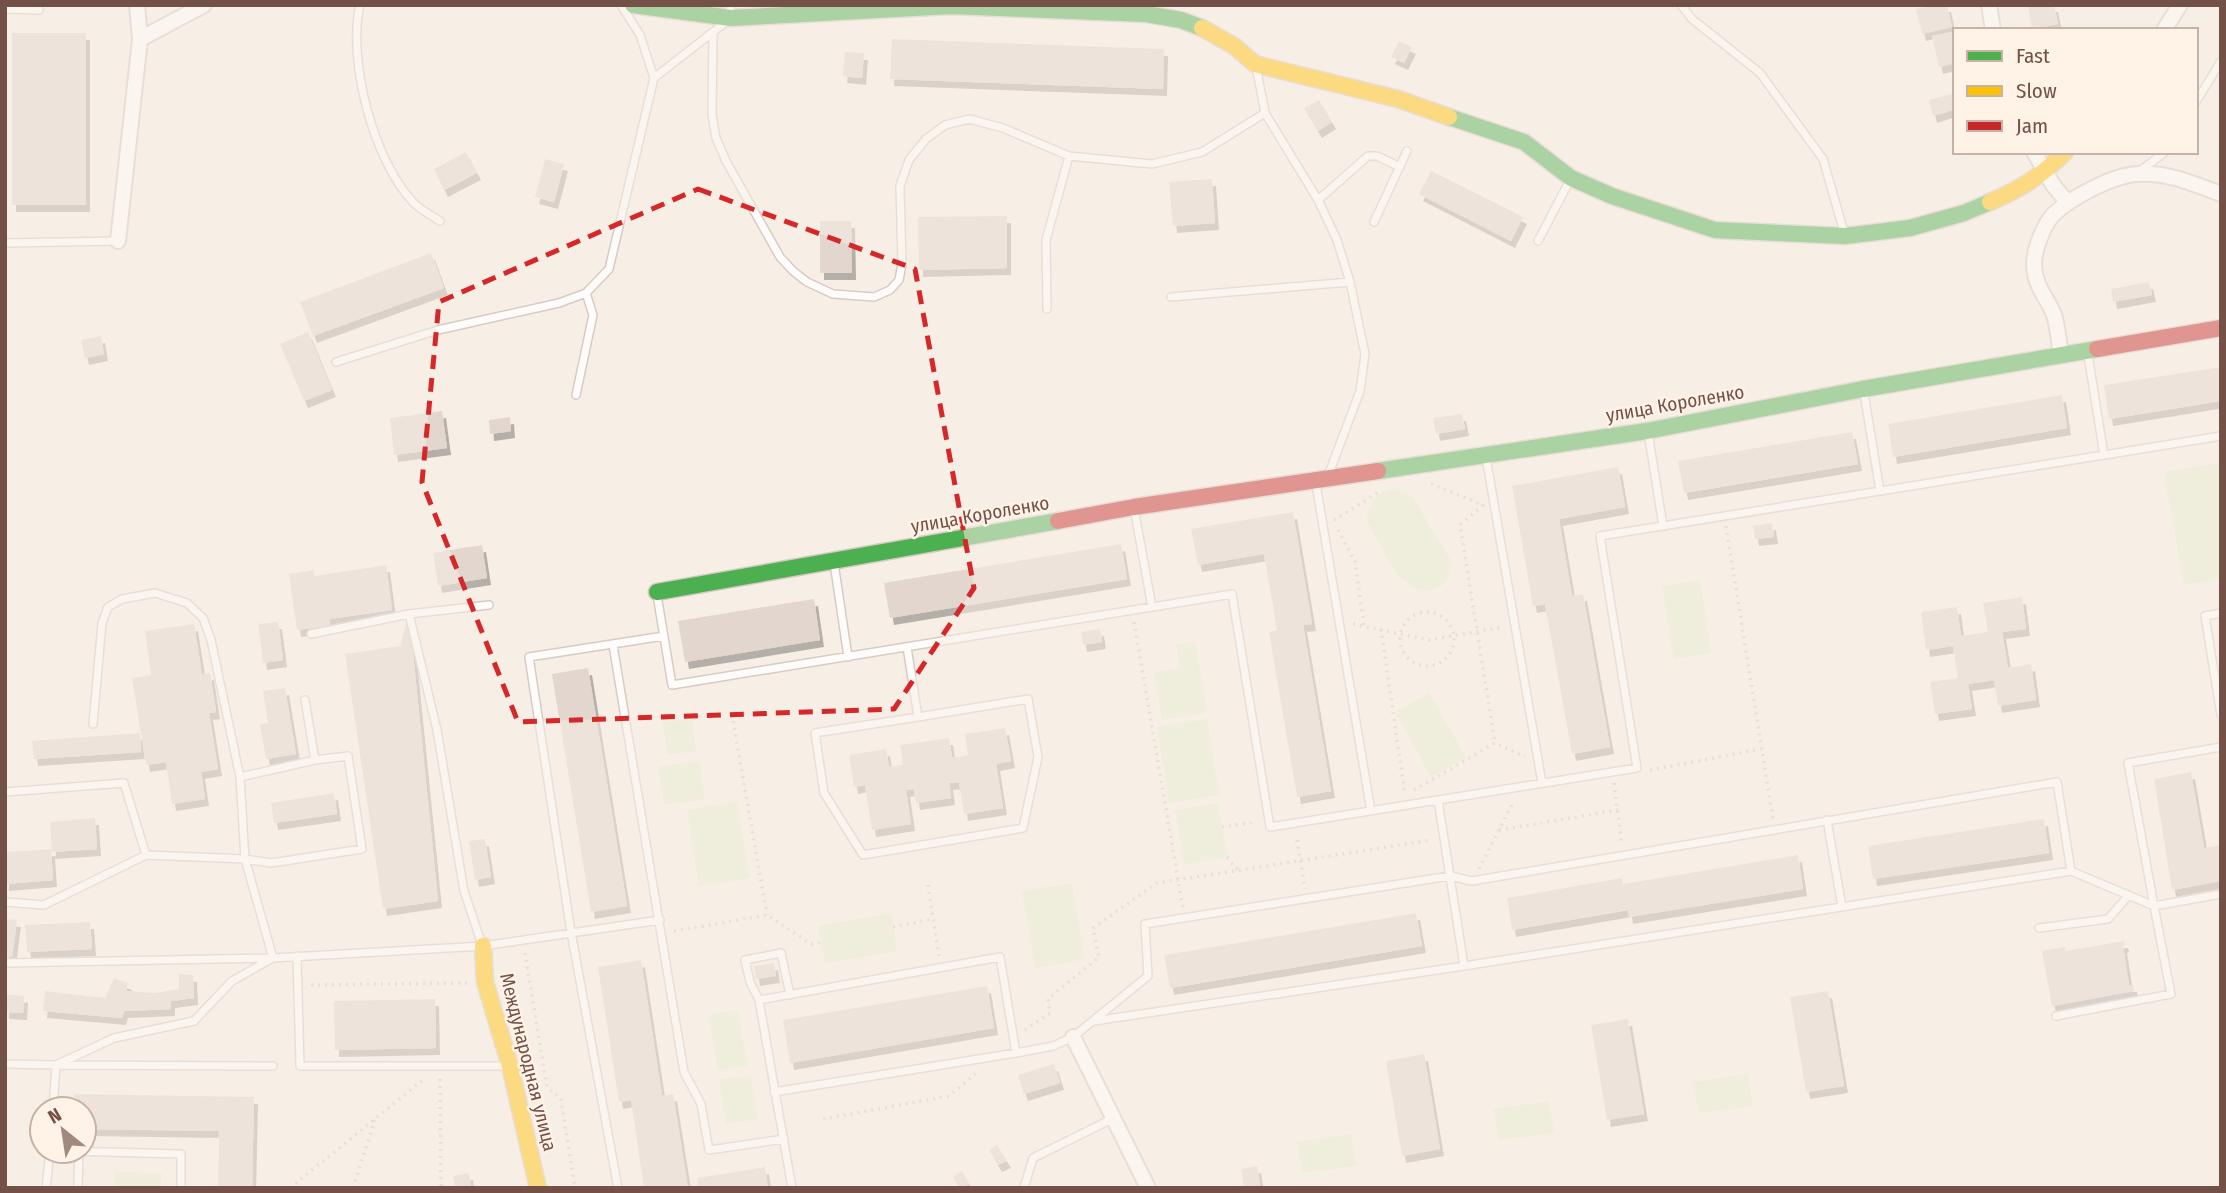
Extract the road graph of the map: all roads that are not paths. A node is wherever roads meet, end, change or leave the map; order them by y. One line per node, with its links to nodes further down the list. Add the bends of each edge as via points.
1 (137, 5): 15 (street)
2 (204, 5): 15 (street)
3 (360, 5): 33 (lane, via 357,67 373,128 394,177 414,204)
4 (621, 5): 18 (lane, via 640,35)
5 (633, 5): 11 (street)
6 (1681, 5): 35 (lane, via 1760,74 1823,159)
7 (1989, 5): 12 (street)
8 (2180, 5): 13 (street)
9 (5, 9): 10 (lane)
10 (39, 10)
11 (731, 12): 14 (lane); 17 (street, via 951,6 1146,14 1211,31)
12 (1993, 28)
13 (2165, 28)
14 (713, 32): 18 (lane); 25 (lane, via 712,115 726,161 780,257 807,282 833,294 874,297 899,280 900,186 909,160 945,125 969,119)
15 (140, 39): 36 (street)
16 (2221, 61): 19 (lane)
17 (1255, 64): 20 (lane); 29 (street, via 1398,99 1524,142)
18 (654, 78): 40 (lane, via 609,269)
19 (2198, 99)
20 (1265, 113): 25 (lane, via 1202,152 1152,164); 31 (lane)
21 (1407, 151): 26 (lane)
22 (2035, 154): 27 (street)
23 (2063, 154): 27 (street)
24 (2162, 154): 28 (lane)
25 (1069, 156): 42 (lane, via 1046,240)
26 (1400, 167): 31 (lane, via 1368,156); 34 (lane)
27 (2046, 172): 32 (street); 35 (street, via 1964,213 1910,228)
28 (2136, 174): 30 (street, via 2171,176); 32 (street, via 2100,185)
29 (1571, 178): 35 (street, via 1715,230); 37 (lane)
30 (2221, 194)
31 (1318, 200): 39 (lane)
32 (2068, 203): 45 (street, via 2051,217 2034,264 2040,292 2055,316)
33 (440, 221)
34 (1374, 222)
35 (1845, 236)
36 (118, 241): 38 (lane)
37 (1538, 242)
38 (5, 243)
39 (1350, 282): 41 (lane); 53 (lane, via 1365,355 1360,391)
40 (586, 293): 46 (lane, via 438,330); 48 (lane, via 593,315)
41 (1171, 297)
42 (1046, 309)
43 (2221, 328): 44 (street, улица Короленко)
44 (2087, 350): 45 (street, улица Короленко); 52 (lane)
45 (2061, 355): 47 (street, улица Короленко)
46 (336, 362)
47 (1863, 388): 49 (street, улица Короленко); 54 (lane)
48 (576, 395)
49 (1647, 432): 51 (street, улица Короленко); 56 (lane)
50 (2221, 436): 52 (lane)
51 (1486, 455): 53 (street, улица Короленко); 75 (lane)
52 (2104, 455): 54 (lane)
53 (1321, 480): 55 (street, улица Короленко); 78 (lane)
54 (1880, 491): 56 (lane)
55 (1134, 508): 57 (street, улица Короленко); 60 (lane)
56 (1663, 526): 75 (lane, via 1600,536 1637,768)
57 (834, 562): 58 (street, улица Короленко); 67 (lane)
58 (657, 592): 64 (lane)
59 (489, 605): 62 (lane)
60 (1152, 607): 66 (lane); 78 (lane, via 1232,594 1270,827)
61 (2221, 613): 69 (lane, via 2205,616)
62 (410, 614): 63 (lane); 92 (lane, via 437,730 464,891)
63 (311, 634)
64 (664, 636): 65 (lane); 67 (lane, via 672,685)
65 (613, 645): 89 (lane); 91 (lane, via 529,657)
66 (907, 647): 67 (lane); 70 (lane)
67 (848, 657)
68 (305, 700): 73 (lane)
69 (2221, 715)
70 (918, 717): 70 (lane, via 815,733 824,793 863,855 1023,828 1038,757 1028,699)
71 (93, 724): 74 (lane, via 102,623 108,607 122,598 155,593 187,603 203,618 211,640)
72 (2221, 747): 87 (lane, via 2128,763)
73 (315, 760): 74 (lane); 81 (lane, via 348,757 362,849 271,863)
74 (240, 777): 81 (lane)
75 (1542, 783): 77 (lane)
76 (5, 792): 80 (lane, via 124,783)
77 (1438, 800): 78 (lane); 83 (lane)
78 (1371, 811)
79 (1827, 820): 82 (lane, via 2057,782); 83 (lane, via 1472,881); 88 (lane)
80 (146, 855): 81 (lane); 86 (lane, via 44,905)
81 (245, 859): 94 (lane)
82 (2071, 871): 85 (lane); 88 (lane)
83 (1450, 876): 96 (lane); 100 (lane, via 1145,924 1148,976)
84 (2221, 894): 87 (lane)
85 (2129, 895): 87 (lane); 90 (lane, via 2108,919)
86 (5, 902)
87 (2154, 906): 99 (lane, via 2171,994)
88 (1842, 907): 96 (lane)
89 (660, 920): 91 (lane); 110 (lane, via 684,1072 701,1104 709,1150)
90 (2039, 928)
91 (571, 932): 92 (lane); 118 (lane)
92 (482, 946): 93 (lane); 106 (street, Международная улица, via 485,982)
93 (297, 956): 94 (lane); 106 (lane, via 300,1066)
94 (273, 958): 95 (lane); 104 (lane, via 232,981 194,1021 114,1038)
95 (5, 963)
96 (1464, 966): 100 (lane)
97 (790, 995): 98 (lane); 98 (lane, via 781,953 745,960); 102 (lane, via 1000,957)
98 (759, 1000): 107 (lane)
99 (2056, 1016)
100 (1092, 1021): 101 (lane)
101 (1073, 1037): 102 (lane); 109 (street)
102 (1016, 1053): 107 (lane)
103 (5, 1064): 104 (lane)
104 (56, 1065): 105 (lane); 108 (lane)
105 (274, 1066)
106 (510, 1066): 117 (street, Международная улица)
107 (774, 1092): 110 (lane)
108 (54, 1095)
109 (1114, 1118): 120 (lane, via 1033,1158); 121 (street)
110 (784, 1139): 119 (lane)
111 (98, 1152): 116 (lane, via 181,1154)
112 (48, 1165): 114 (lane)
113 (79, 1165): 115 (lane)
114 (46, 1188)
115 (78, 1188)
116 (181, 1188)
117 (538, 1188)
118 (618, 1188)
119 (792, 1188)
120 (1024, 1188)
121 (1148, 1188)

